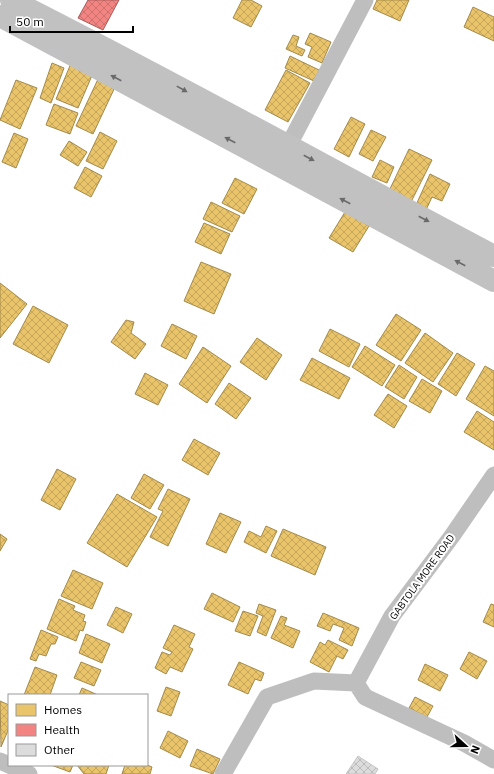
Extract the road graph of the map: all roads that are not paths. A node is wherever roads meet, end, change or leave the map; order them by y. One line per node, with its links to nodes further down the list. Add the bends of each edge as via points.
1 (11, 0): 4 (street)
2 (364, 0): 6 (street)
3 (0, 16): 5 (street, one-way to 3)
4 (157, 75): 5 (street); 6 (street, one-way to 6)
5 (147, 95): 6 (street, one-way to 5)
6 (283, 156): 7 (street, one-way to 7); 8 (street, one-way to 6)
7 (494, 256)
8 (494, 281)
9 (494, 475): 10 (street, GABTOLA MORE ROAD, via 392,616)
10 (356, 683): 11 (street, via 365,697 464,743); 14 (street, via 314,681 267,697)
11 (494, 760)
12 (11, 766): 13 (street)
13 (29, 774)
14 (223, 774)

